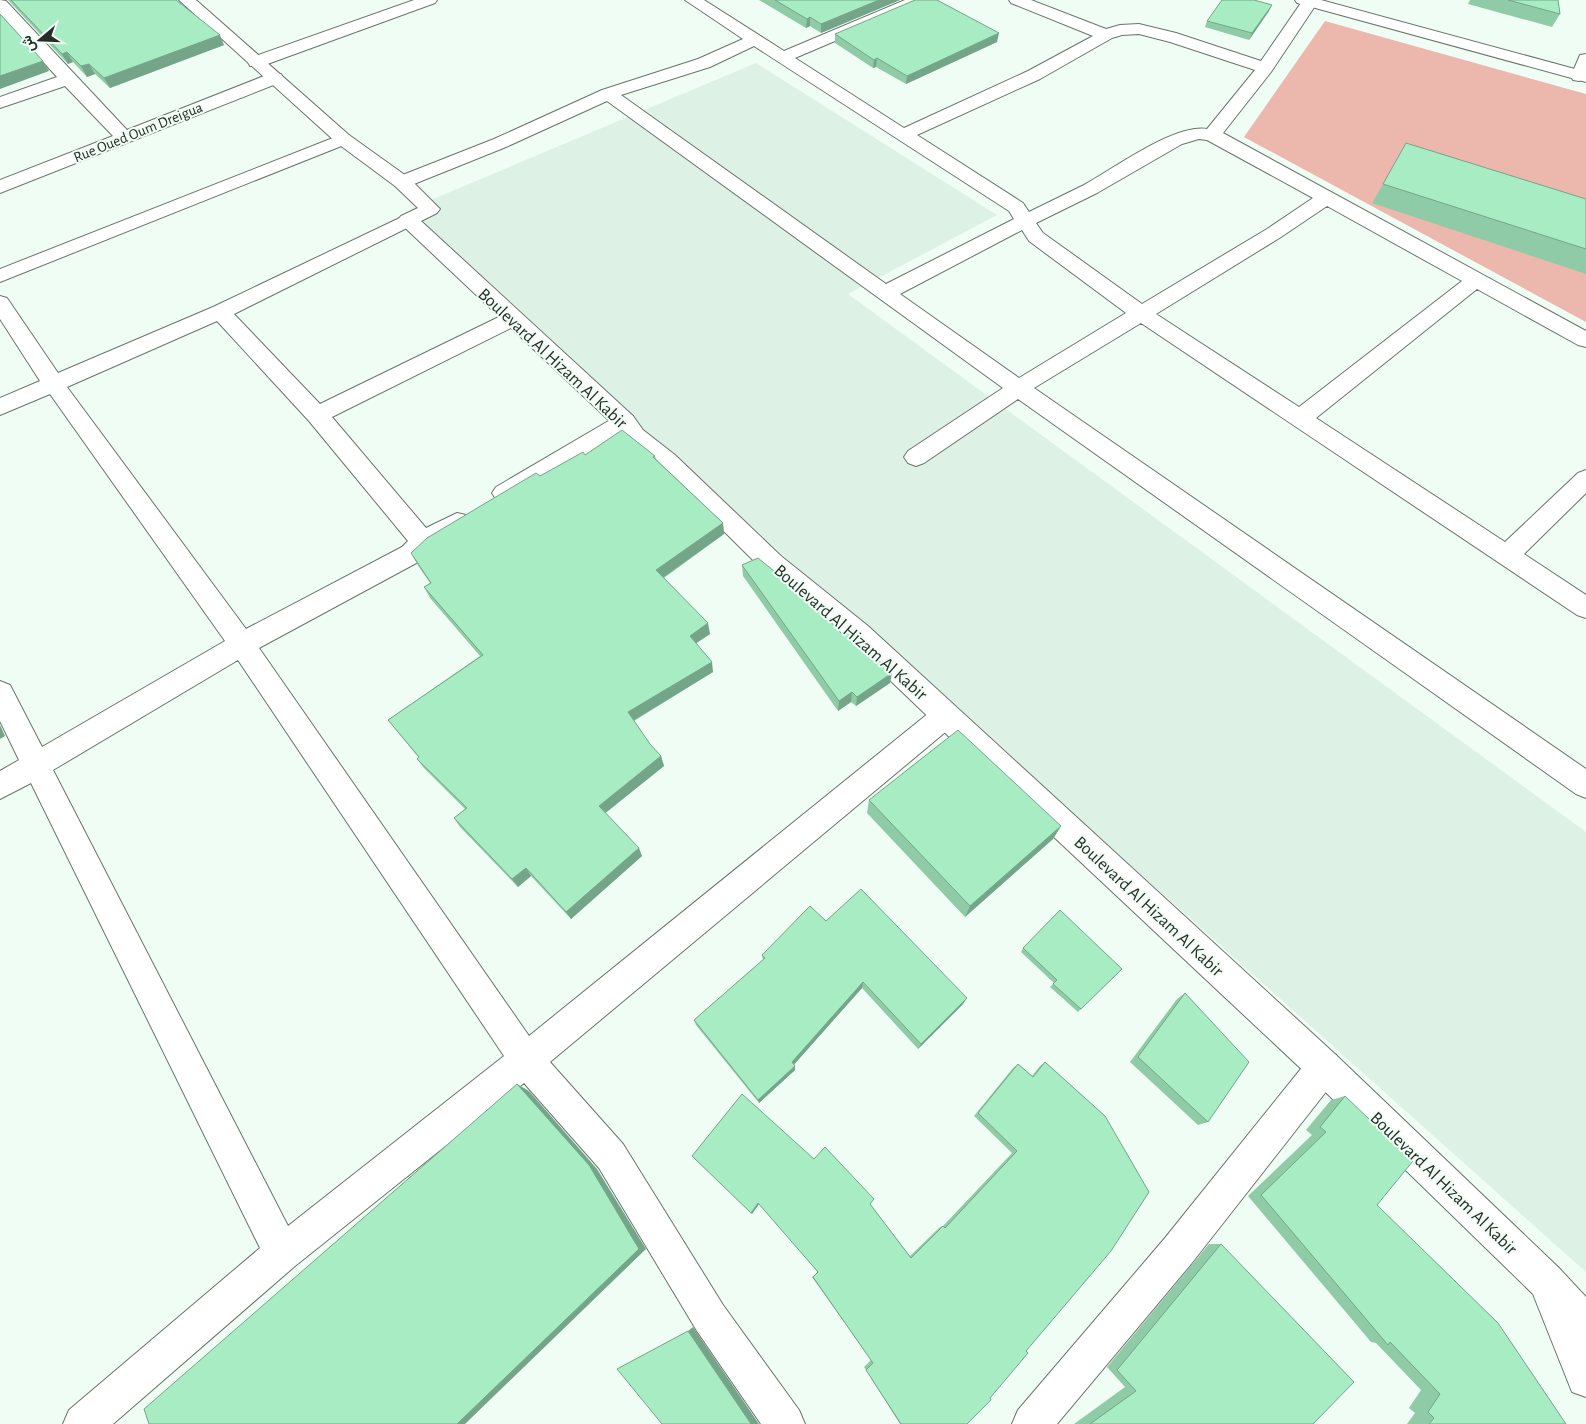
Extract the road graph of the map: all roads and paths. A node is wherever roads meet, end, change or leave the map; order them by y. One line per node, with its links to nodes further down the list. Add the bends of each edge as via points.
1 (187, 0): 13 (street)
2 (429, 0): 13 (street, Rue Oued Oum Dreigua)
3 (918, 0): 10 (street)
4 (1017, 0): 8 (street)
5 (700, 1): 9 (street)
6 (1308, 1): 12 (street); 14 (street)
7 (3, 11): 15 (street)
8 (1106, 35): 12 (street, via 1139,29); 18 (street, via 1034,75)
9 (755, 40): 10 (street); 16 (street, via 704,63)
10 (782, 58): 18 (street)
11 (1586, 58): 14 (street)
12 (1265, 68): 19 (street)
13 (265, 70): 20 (street, Rue Oued Oum Dreigua); 21 (street)
14 (1583, 76)
15 (68, 79): 17 (street); 20 (street)
16 (608, 94): 22 (street, via 500,143); 29 (street)
17 (0, 103)
18 (903, 135): 26 (street, via 1016,207)
19 (1212, 135): 24 (street); 26 (street, via 1198,133 1176,140)
20 (124, 137): 23 (street, Rue Oued Oum Dreigua)
21 (343, 139): 22 (street); 27 (street)
22 (402, 182): 25 (street, via 430,209)
23 (0, 186)
24 (1326, 198): 28 (street); 32 (street)
25 (408, 220): 31 (street); 33 (street, Boulevard Al Hizam Al Kabir)
26 (1025, 222): 29 (street); 32 (street, via 1036,237)
27 (0, 276)
28 (1476, 280): 34 (street); 39 (street)
29 (885, 293): 36 (street)
30 (0, 302): 35 (street)
31 (220, 312): 35 (street); 38 (street)
32 (1140, 313): 36 (street); 39 (street)
33 (512, 319): 38 (street); 40 (street, Boulevard Al Hizam Al Kabir)
34 (1586, 340)
35 (53, 383): 37 (street); 46 (street)
36 (1020, 387): 41 (street); 50 (street)
37 (0, 406)
38 (317, 415): 43 (street)
39 (1300, 419): 44 (street)
40 (625, 422): 43 (street); 48 (street, Boulevard Al Hizam Al Kabir, via 635,436 667,461 772,562 859,634)
41 (916, 457)
42 (1586, 479): 44 (street)
43 (423, 541): 46 (street, via 411,554)
44 (1506, 555): 45 (street)
45 (1586, 608)
46 (242, 644): 49 (street); 52 (street)
47 (0, 693): 49 (street)
48 (945, 716): 52 (street); 53 (street, Boulevard Al Hizam Al Kabir)
49 (36, 765): 51 (street); 54 (street)
50 (1586, 785)
51 (0, 786)
52 (526, 1060): 54 (street); 59 (street, via 611,1156 710,1318)
53 (1324, 1067): 55 (street, Boulevard Al Hizam Al Kabir); 60 (street, via 1178,1251)
54 (282, 1253): 58 (street)
55 (1546, 1282): 56 (street, Boulevard Al Hizam Al Kabir); 57 (street, Boulevard Al Hizam Al Kabir)
56 (1586, 1324)
57 (1586, 1378)
58 (83, 1424)
59 (785, 1424)
60 (1032, 1424)

